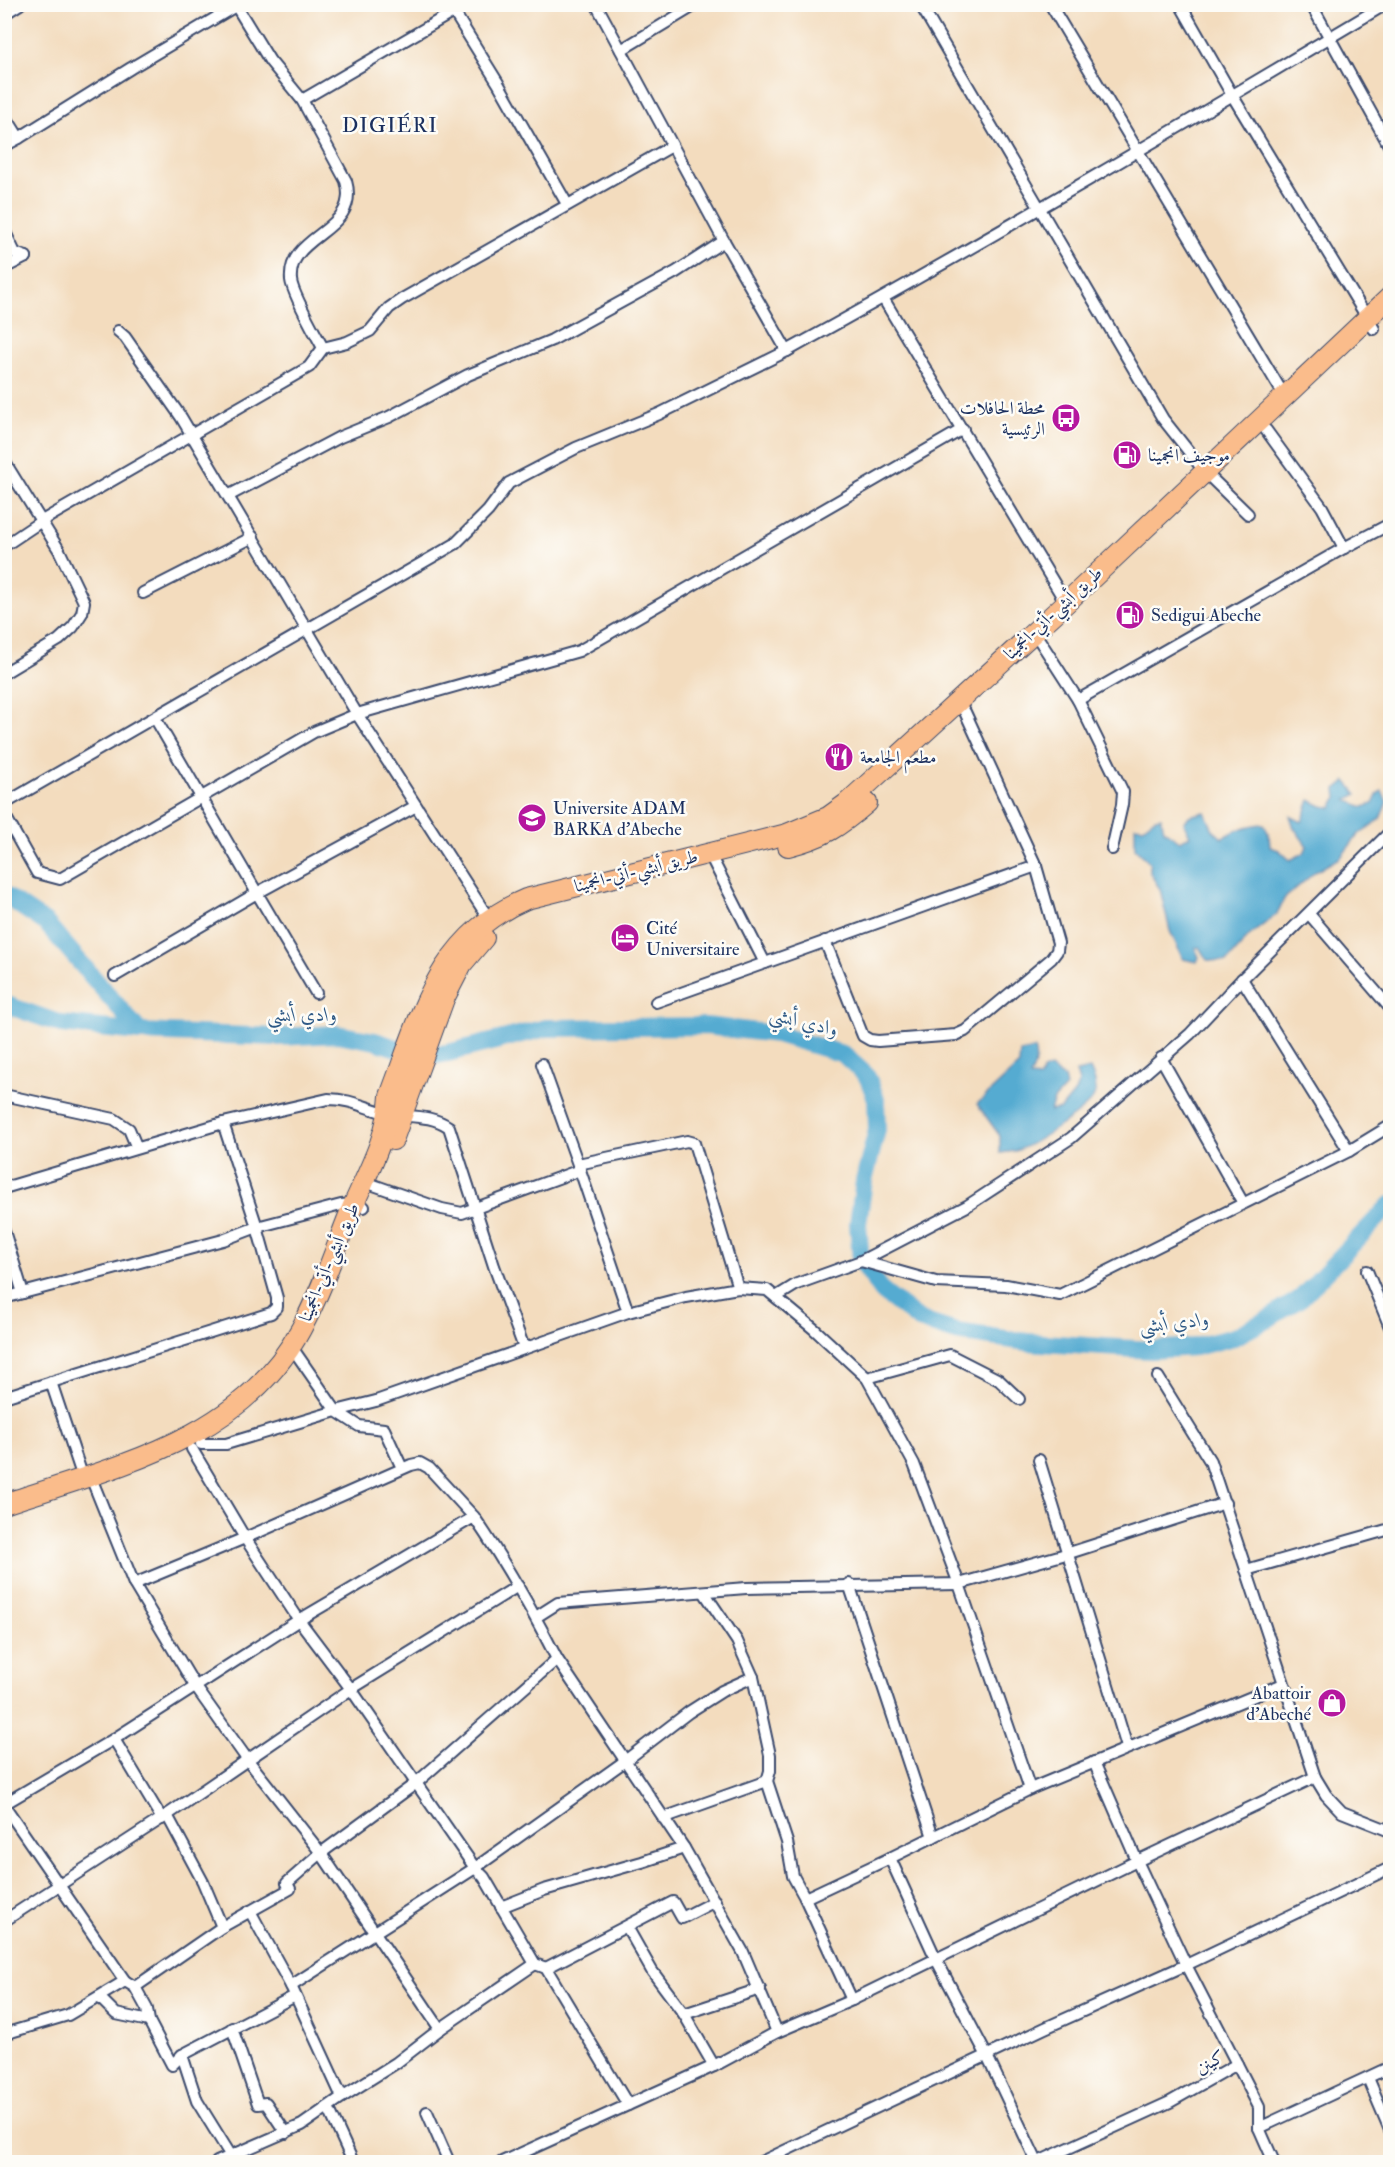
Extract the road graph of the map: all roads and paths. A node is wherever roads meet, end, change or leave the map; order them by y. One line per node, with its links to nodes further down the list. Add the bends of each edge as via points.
1 (20, 4): 12 (street)
2 (467, 4): 11 (street)
3 (596, 4): 14 (street)
4 (696, 4): 14 (street)
5 (920, 4): 24 (street)
6 (1050, 4): 22 (street)
7 (1180, 4): 15 (street)
8 (1311, 4): 13 (street)
9 (1386, 4): 13 (street)
10 (237, 5): 16 (street, via 270,61); 18 (street)
11 (452, 8): 16 (street); 23 (street)
12 (4, 14)
13 (1330, 38): 15 (street); 21 (street)
14 (621, 50): 20 (street)
15 (1232, 95): 22 (street); 31 (street)
16 (302, 100): 33 (street, via 349,191 343,215 301,250 290,278)
17 (4, 114): 18 (street)
18 (19, 138): 19 (street)
19 (4, 146)
20 (672, 146): 23 (street); 26 (street)
21 (1390, 147)
22 (1137, 151): 24 (street); 35 (street)
23 (567, 204): 33 (street, via 402,299 360,338)
24 (1039, 208): 29 (street); 40 (street, via 1163,419)
25 (4, 230): 27 (street, via 15,254 26,257)
26 (724, 241): 34 (street); 41 (street, via 668,278 552,340 468,375)
27 (4, 268)
28 (1390, 297): 31 (highway)
29 (883, 298): 34 (street); 36 (street)
30 (1390, 314): 31 (highway)
31 (1370, 325): 35 (highway); 37 (highway)
32 (118, 331): 38 (street, via 171,400)
33 (323, 348): 38 (street, via 309,367)
34 (787, 351): 51 (street, via 508,483 488,512 455,544)
35 (1285, 397): 40 (highway)
36 (963, 429): 50 (street); 56 (street, via 579,651)
37 (1266, 430): 40 (highway); 47 (street, via 1322,507)
38 (192, 435): 41 (street); 43 (street)
39 (4, 460): 43 (street)
40 (1209, 476): 42 (street); 48 (highway)
41 (228, 496): 45 (street)
42 (1248, 514)
43 (40, 522): 46 (street); 53 (street, via 59,550 84,602 82,613 59,640)
44 (1390, 524): 47 (street)
45 (253, 537): 49 (street); 51 (street)
46 (4, 546)
47 (1344, 548): 54 (street)
48 (1129, 551): 50 (highway, طريق أبشي-أتي-انجمينا); 52 (highway)
49 (143, 593)
50 (1066, 603): 55 (highway, طريق أبشي-أتي-انجمينا)
51 (307, 630): 56 (street); 57 (street)
52 (1040, 641): 54 (street); 55 (highway)
53 (4, 673)
54 (1078, 700): 63 (street, via 1123,792)
55 (962, 707): 64 (highway, via 869,801 822,836); 65 (street)
56 (357, 714): 58 (street, via 314,732); 60 (street)
57 (155, 718): 58 (street); 59 (street)
58 (202, 798): 61 (street, via 60,879 37,873); 66 (street)
59 (4, 804)
60 (416, 806): 66 (street); 68 (street)
61 (4, 813)
62 (1390, 832): 67 (street)
63 (1112, 849)
64 (711, 859): 68 (highway, طريق أبشي-أتي-انجمينا, via 526,899); 70 (street); 75 (highway, via 541,907 495,929 462,964)
65 (1036, 866): 69 (street); 69 (street, via 1059,943 1056,951 956,1035 878,1041 863,1036)
66 (257, 893): 71 (street); 73 (street)
67 (1309, 914): 72 (street); 76 (street)
68 (489, 919): 75 (highway, طريق أبشي-أتي-انجمينا, via 453,953)
69 (825, 941): 70 (street)
70 (765, 963): 74 (street)
71 (115, 976)
72 (1242, 979): 77 (street, via 1190,1034); 84 (street)
73 (316, 993)
74 (656, 1002)
75 (433, 1005): 80 (highway)
76 (1390, 1008)
77 (1161, 1058): 88 (street); 93 (street, via 1071,1138 967,1206)
78 (542, 1064): 85 (street)
79 (4, 1095): 83 (street, via 114,1119 129,1129)
80 (397, 1107): 81 (street, via 328,1099); 86 (highway); 90 (street, via 449,1127)
81 (223, 1123): 83 (street); 91 (street)
82 (1390, 1126): 84 (street)
83 (137, 1148): 87 (street)
84 (1349, 1151): 88 (street)
85 (579, 1167): 90 (street); 95 (street, via 687,1141 694,1143); 99 (street)
86 (370, 1184): 89 (highway); 90 (street, via 452,1213)
87 (4, 1188)
88 (1243, 1203): 93 (street, via 1060,1295 1006,1285 936,1282)
89 (359, 1205): 91 (street, via 341,1204); 102 (highway, via 327,1304)
90 (475, 1207): 101 (street)
91 (257, 1227): 96 (street, via 223,1240); 105 (street, via 277,1298 277,1307 271,1313)
92 (4, 1231): 96 (street)
93 (861, 1261): 97 (street, via 797,1284)
94 (1367, 1271): 100 (street)
95 (738, 1288): 97 (street, via 767,1290); 99 (street)
96 (23, 1293): 98 (street)
97 (776, 1297): 104 (street)
98 (4, 1298)
99 (628, 1312): 101 (street)
100 (1390, 1327)
101 (524, 1348): 108 (street, via 376,1401)
102 (295, 1351): 108 (street); 109 (highway, via 270,1391 239,1419); 112 (highway, via 233,1408 200,1431)
103 (1158, 1377): 113 (street, via 1210,1461)
104 (867, 1378): 107 (street, via 950,1355 999,1380); 123 (street, via 914,1464)
105 (51, 1382): 106 (street); 112 (street)
106 (4, 1397)
107 (1019, 1399)
108 (336, 1411): 109 (street, via 226,1444); 111 (street, via 359,1426 384,1429)
109 (196, 1447): 112 (highway, via 162,1463); 118 (street)
110 (1038, 1460): 119 (street)
111 (402, 1468): 116 (street, via 420,1463 429,1468); 118 (street)
112 (88, 1481): 114 (highway); 115 (highway); 121 (street)
113 (1225, 1503): 119 (street); 120 (street)
114 (4, 1504)
115 (4, 1516)
116 (474, 1516): 124 (street); 127 (street)
117 (1390, 1529): 120 (street)
118 (245, 1538): 121 (street); 127 (street)
119 (1066, 1554): 123 (street); 134 (street)
120 (1246, 1570): 130 (street)
121 (134, 1584): 131 (street)
122 (849, 1584): 123 (street); 125 (street); 146 (street)
123 (959, 1584): 141 (street)
124 (518, 1586): 126 (street); 132 (street)
125 (704, 1592): 126 (street, via 558,1603); 129 (street, via 736,1641)
126 (536, 1617): 128 (street)
127 (299, 1620): 131 (street); 132 (street)
128 (557, 1659): 136 (street); 140 (street)
129 (753, 1677): 136 (street, via 689,1712); 139 (street, via 770,1755)
130 (1283, 1684): 134 (street); 138 (street)
131 (195, 1686): 133 (street); 135 (street)
132 (351, 1689): 135 (street); 140 (street)
133 (114, 1739): 142 (street); 143 (street)
134 (1127, 1748): 137 (street)
135 (247, 1759): 143 (street); 148 (street)
136 (626, 1761): 144 (street); 151 (street)
137 (1094, 1762): 141 (street); 150 (street)
138 (1316, 1777): 145 (street, via 1342,1812); 150 (street)
139 (767, 1781): 144 (street); 154 (street, via 787,1842 793,1876)
140 (415, 1784): 148 (street); 151 (street)
141 (1030, 1789): 146 (street)
142 (4, 1805): 153 (street)
143 (164, 1817): 153 (street); 159 (street, via 203,1882)
144 (663, 1818): 147 (street)
145 (1390, 1831)
146 (933, 1838): 149 (street)
147 (684, 1848): 155 (street); 156 (street)
148 (321, 1853): 157 (street, via 287,1883 290,1889); 161 (street)
149 (890, 1858): 154 (street); 162 (street)
150 (1137, 1861): 162 (street); 164 (street)
151 (474, 1868): 156 (street, via 484,1877); 161 (street)
152 (1390, 1868): 164 (street)
153 (61, 1885): 158 (street); 166 (street)
154 (805, 1898): 170 (street)
155 (715, 1901): 160 (street, via 682,1918 673,1902); 167 (street)
156 (501, 1907): 163 (street)
157 (250, 1911): 159 (street); 168 (street)
158 (4, 1921)
159 (222, 1927): 166 (street)
160 (627, 1927): 165 (street); 171 (street, via 652,1971)
161 (374, 1932): 168 (street); 174 (street)
162 (936, 1959): 170 (street); 178 (street)
163 (535, 1964): 165 (street); 174 (street)
164 (1186, 1965): 178 (street); 179 (street)
165 (546, 1968): 184 (street)
166 (130, 1984): 169 (street); 172 (street, via 147,2009)
167 (760, 1989): 171 (street); 175 (street)
168 (293, 1991): 173 (street); 183 (street)
169 (99, 1997): 172 (street, via 116,2014); 176 (street, via 68,2015)
170 (852, 2000): 175 (street)
171 (684, 2014): 180 (street)
172 (149, 2021): 177 (street, via 172,2065)
173 (232, 2028): 177 (street); 189 (street, via 258,2104 266,2103)
174 (440, 2029): 183 (street)
175 (777, 2032): 180 (street)
176 (4, 2034)
177 (182, 2055): 191 (street, via 197,2101)
178 (987, 2056): 190 (street); 198 (street)
179 (1238, 2064): 187 (street, كينن, via 1259,2107); 198 (street, كينن, via 1170,2102)
180 (714, 2066): 184 (street)
181 (1390, 2067): 182 (street)
182 (1368, 2078): 187 (street); 188 (street)
183 (342, 2097): 185 (street)
184 (628, 2105): 195 (street)
185 (328, 2107): 189 (street); 193 (street)
186 (427, 2112): 194 (street)
187 (1259, 2128): 199 (street, كينن)
188 (1390, 2130)
189 (286, 2133): 191 (street)
190 (783, 2152): 196 (street); 197 (street)
191 (231, 2156): 192 (street)
192 (217, 2163)
193 (353, 2163)
194 (449, 2163)
195 (502, 2163)
196 (761, 2163)
197 (788, 2163)
198 (1037, 2163)
199 (1274, 2163)

